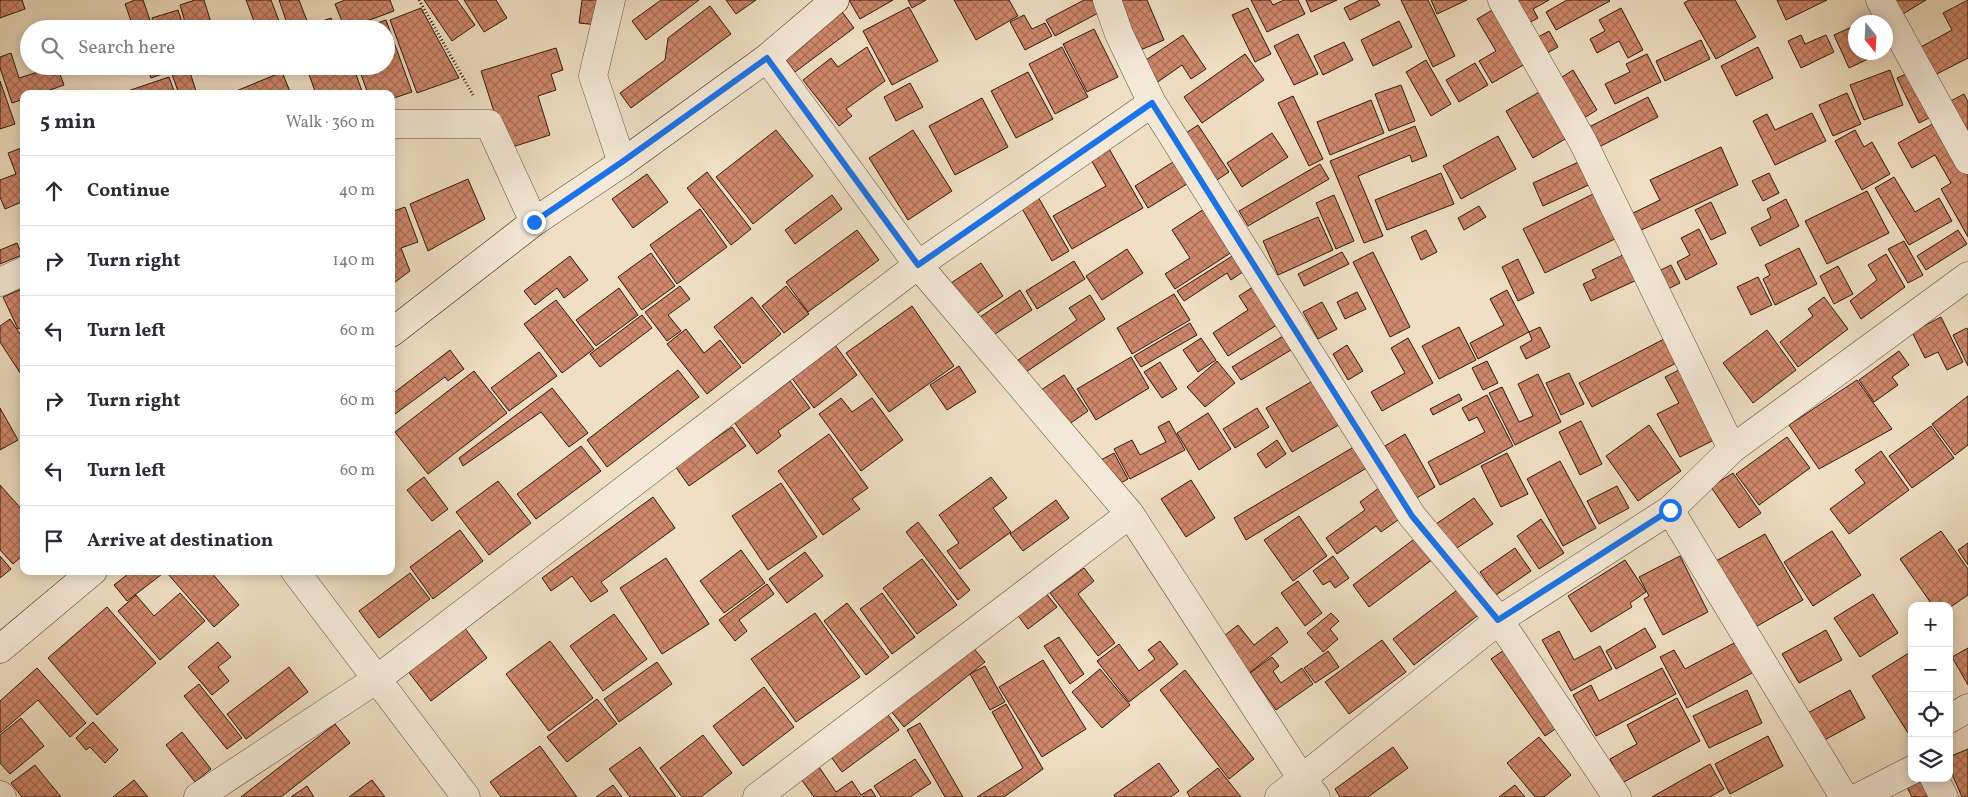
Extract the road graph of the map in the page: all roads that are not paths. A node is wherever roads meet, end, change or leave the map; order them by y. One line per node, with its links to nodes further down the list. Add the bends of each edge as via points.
1 (611, 0): 10 (street, via 593,76)
2 (835, 0): 6 (street)
3 (1107, 0): 7 (street, via 1119,34)
4 (1502, 0): 17 (street, via 1583,142)
5 (1880, 0): 9 (street)
6 (767, 58): 10 (street); 12 (street)
7 (1152, 103): 12 (street); 22 (street, via 1412,516)
8 (395, 124): 11 (street, via 489,124)
9 (1968, 160)
10 (622, 162): 11 (street)
11 (534, 222): 16 (street)
12 (918, 265): 19 (street); 24 (street)
13 (20, 273): 15 (street)
14 (1968, 276): 17 (street)
15 (0, 282)
16 (395, 330)
17 (1732, 449): 18 (street)
18 (1670, 510): 22 (street); 35 (street)
19 (1130, 514): 29 (street); 32 (street)
20 (88, 575): 23 (street)
21 (298, 575): 24 (street)
22 (1498, 620): 29 (street); 34 (street)
23 (0, 649)
24 (376, 679): 30 (street); 31 (street)
25 (1968, 708): 26 (street)
26 (1953, 717)
27 (1908, 772): 36 (street)
28 (1936, 782): 37 (street)
29 (1309, 788): 33 (street)
30 (198, 797)
31 (466, 797)
32 (758, 797)
33 (1279, 797)
34 (1617, 797)
35 (1844, 797)
36 (1859, 797)
37 (1944, 797)

